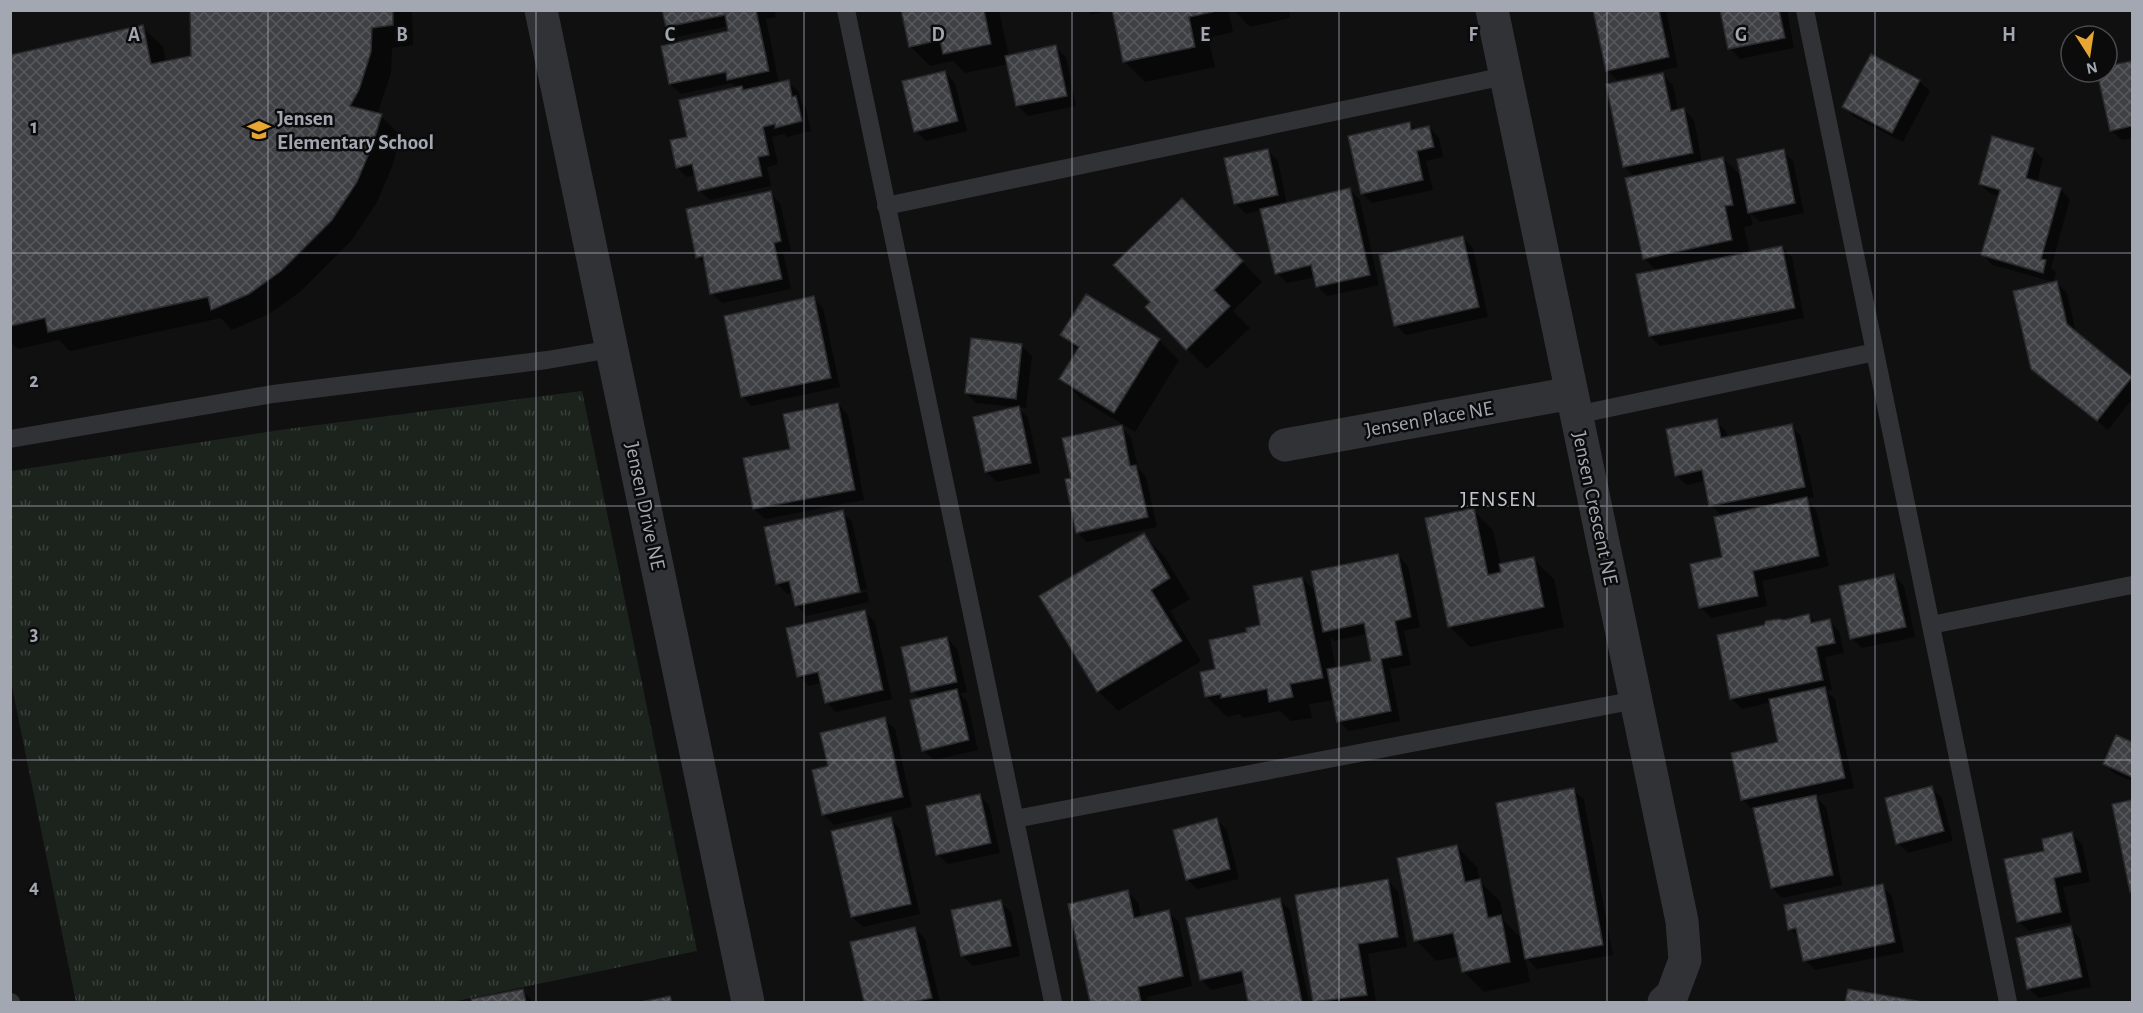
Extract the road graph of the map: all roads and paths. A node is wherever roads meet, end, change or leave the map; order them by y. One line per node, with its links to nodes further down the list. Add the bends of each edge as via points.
1 (541, 10): 7 (street, Jensen Drive NE)
2 (846, 10): 6 (lane)
3 (1492, 10): 5 (street, Jensen Crescent NE)
4 (1805, 10): 8 (lane)
5 (1505, 76): 6 (lane); 9 (street, Jensen Crescent NE)
6 (886, 206): 15 (lane)
7 (612, 350): 10 (lane, via 273,394); 16 (street, Jensen Drive NE)
8 (1875, 352): 9 (lane); 13 (lane)
9 (1574, 404): 11 (street, Jensen Place NE); 14 (street, Jensen Crescent NE)
10 (10, 439)
11 (1285, 445)
12 (2133, 585): 13 (lane)
13 (1931, 626): 19 (lane)
14 (1636, 700): 15 (lane); 18 (street, Jensen Crescent NE, via 1682,921 1684,960 1672,995)
15 (1015, 819): 17 (lane)
16 (748, 1002)
17 (1053, 1002)
18 (1664, 1002)
19 (2008, 1002)

